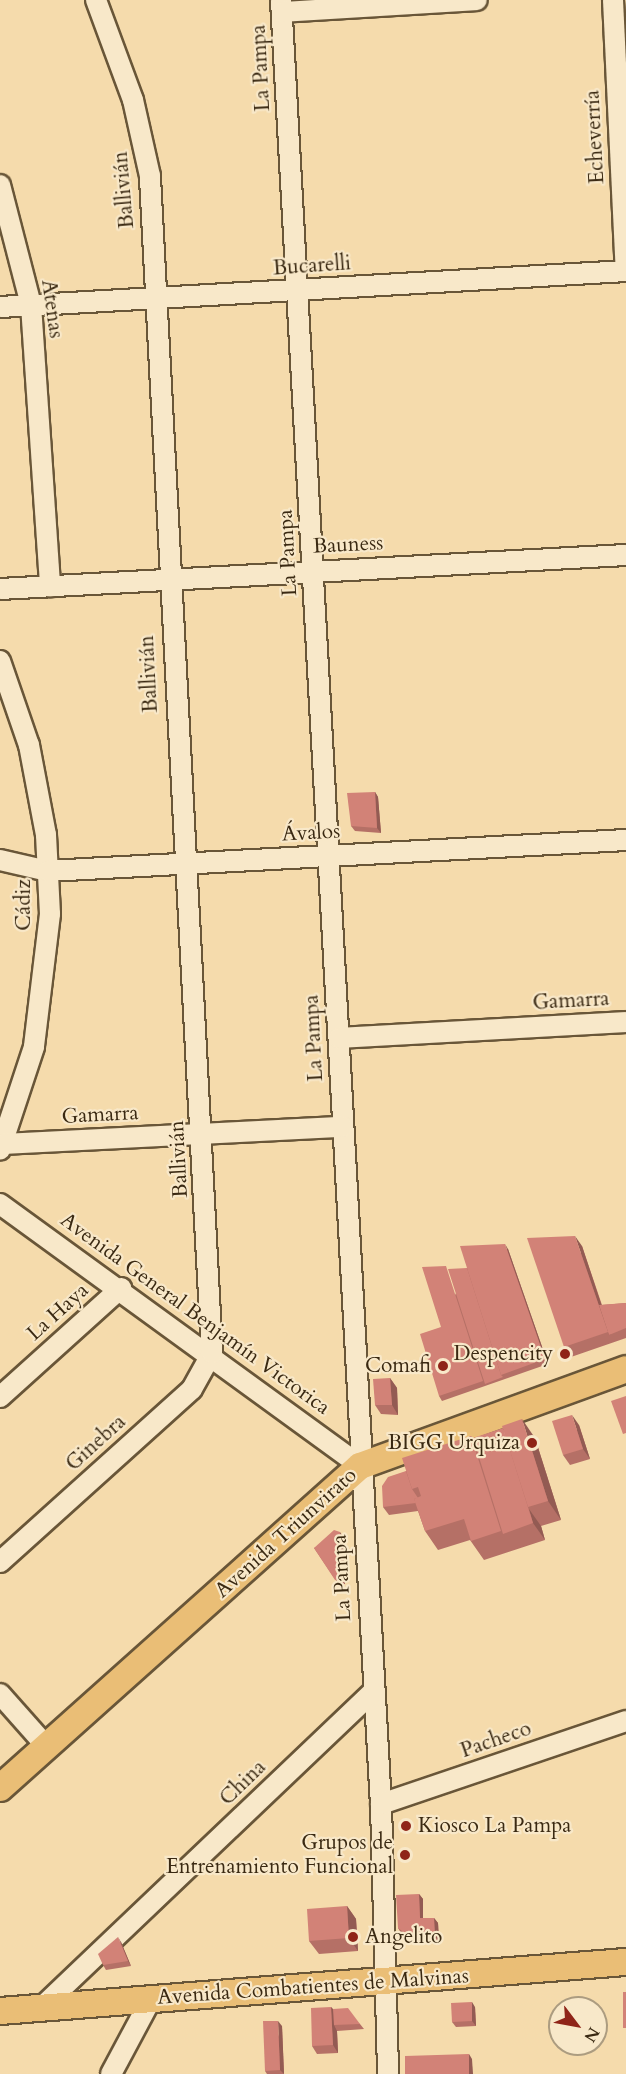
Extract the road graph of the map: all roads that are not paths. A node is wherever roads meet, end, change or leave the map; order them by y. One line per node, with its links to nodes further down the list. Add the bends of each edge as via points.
1 (96, 0): 8 (street, Ballivián, via 145,147)
2 (477, 0): 4 (street)
3 (613, 0): 6 (street, Echeverría)
4 (282, 6): 7 (street, La Pampa)
5 (0, 185): 9 (street, Atenas)
6 (626, 271): 7 (street, Bucarelli)
7 (298, 291): 8 (street, Bucarelli); 12 (street, La Pampa)
8 (155, 300): 9 (street, Bucarelli); 13 (street, Ballivián)
9 (31, 305): 10 (street, Bucarelli); 14 (street, Atenas)
10 (0, 307)
11 (626, 555): 12 (street, Bauness)
12 (313, 571): 13 (street, Bauness); 18 (street, La Pampa)
13 (168, 578): 14 (street, Bauness); 20 (street, Ballivián)
14 (50, 586): 15 (street, Bauness)
15 (0, 589)
16 (0, 661): 21 (street, Cádiz, via 29,745)
17 (626, 840): 18 (street, Ávalos)
18 (328, 856): 20 (street, Ávalos); 23 (street, La Pampa)
19 (0, 860): 21 (street, Ávalos)
20 (184, 864): 21 (street, Ávalos); 25 (street, Ballivián)
21 (48, 871): 26 (street, Cádiz, via 47,959 34,1047)
22 (626, 1022): 23 (street, Gamarra)
23 (339, 1038): 24 (street, La Pampa)
24 (343, 1127): 25 (street, Gamarra); 32 (street, La Pampa)
25 (202, 1134): 26 (street, Gamarra); 29 (street, Ballivián)
26 (2, 1147)
27 (0, 1204): 28 (street, Avenida General Benjamín Victorica)
28 (121, 1288): 29 (street, Avenida General Benjamín Victorica); 31 (street, La Haya)
29 (212, 1353): 32 (street, Avenida General Benjamín Victorica); 33 (street, Ginebra, via 192,1389)
30 (626, 1369): 32 (main road, Avenida Triunvirato)
31 (0, 1397)
32 (360, 1466): 34 (street, La Pampa); 37 (main road, Avenida Triunvirato)
33 (0, 1562)
34 (372, 1693): 39 (street, La Pampa); 43 (street, China)
35 (0, 1694): 37 (street)
36 (626, 1721): 39 (street, Pacheco)
37 (47, 1747): 38 (main road, Avenida Triunvirato)
38 (0, 1788)
39 (381, 1804): 41 (street, La Pampa)
40 (626, 1962): 41 (main road, Avenida Combatientes de Malvinas)
41 (385, 1981): 42 (main road, Avenida Combatientes de Malvinas); 46 (street, La Pampa)
42 (151, 1999): 43 (main road, Avenida Combatientes de Malvinas); 45 (street)
43 (42, 2007): 44 (main road, Avenida Combatientes de Malvinas)
44 (0, 2011)
45 (111, 2074)
46 (388, 2074)

